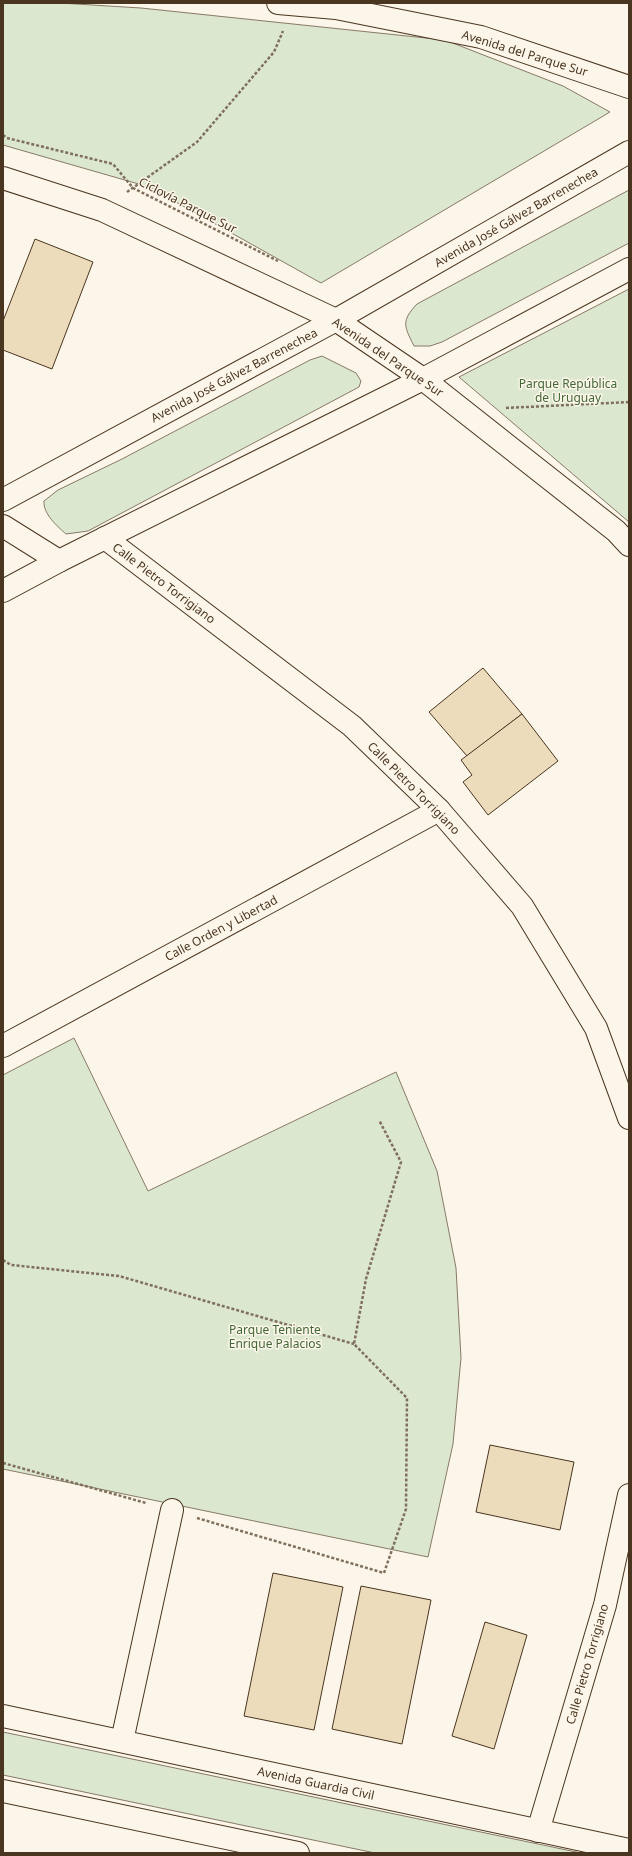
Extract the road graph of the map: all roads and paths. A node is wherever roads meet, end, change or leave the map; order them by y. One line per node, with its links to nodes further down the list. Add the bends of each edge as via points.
1 (286, 3): 2 (main road, Avenida del Parque Sur); 7 (path, via 274,52 197,142)
2 (334, 5): 3 (main road, Avenida del Parque Sur, via 481,37)
3 (629, 87)
4 (3, 135): 7 (path, Ciclovía Parque Sur, via 113,164)
5 (629, 152): 11 (main road, Avenida José Gálvez Barrenechea)
6 (3, 178): 8 (main road, Avenida del Parque Sur)
7 (133, 188): 8 (path); 9 (path, Ciclovía Parque Sur)
8 (102, 210): 11 (main road, Avenida del Parque Sur)
9 (280, 262)
10 (629, 269): 12 (main road)
11 (336, 320): 12 (main road, Avenida del Parque Sur); 15 (main road, Avenida José Gálvez Barrenechea)
12 (423, 379): 14 (main road, Avenida del Parque Sur); 17 (main road)
13 (629, 402): 14 (path)
14 (463, 410): 18 (main road, Avenida del Parque Sur, via 616,531)
15 (3, 500)
16 (3, 526): 19 (main road)
17 (105, 538): 19 (main road); 21 (main road, Calle Pietro Torrigiano, via 352,726)
18 (629, 545)
19 (59, 561): 20 (main road)
20 (3, 590)
21 (439, 810): 22 (main road, Calle Orden y Libertad); 23 (main road, Calle Pietro Torrigiano, via 522,906 596,1028)
22 (3, 1046)
23 (629, 1118)
24 (379, 1120): 26 (path, via 401,1162 366,1279)
25 (3, 1260): 26 (path, via 11,1265 118,1276)
26 (354, 1344): 29 (path, via 407,1398 406,1509 384,1573)
27 (3, 1463): 29 (path)
28 (629, 1495): 33 (main road, Calle Pietro Torrigiano, via 605,1605)
29 (172, 1510): 31 (main road)
30 (3, 1716): 31 (main road, Avenida Guardia Civil)
31 (122, 1741): 33 (main road, Avenida Guardia Civil)
32 (3, 1791): 34 (main road)
33 (538, 1831): 35 (main road, Avenida Guardia Civil)
34 (248, 1848): 36 (main road)
35 (629, 1850)
36 (298, 1853)

